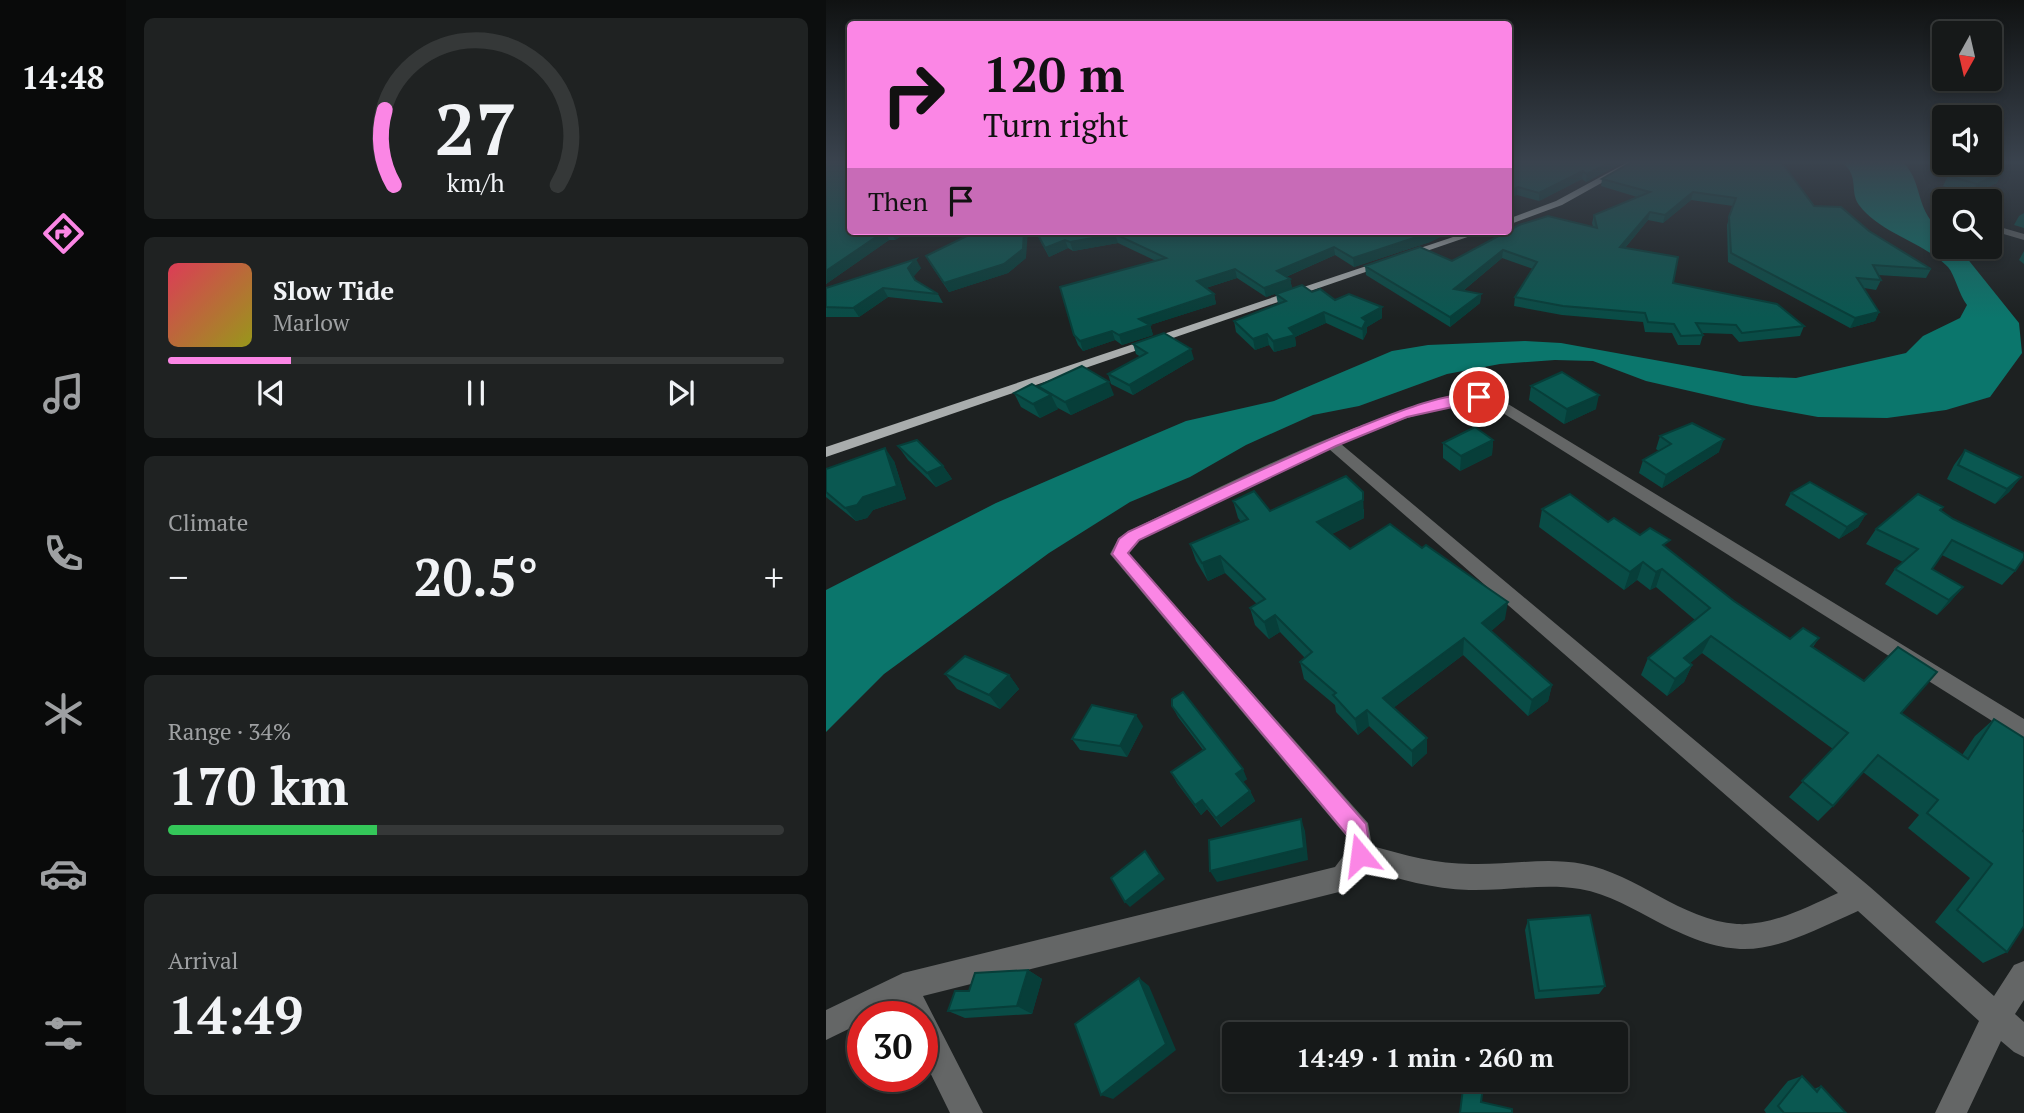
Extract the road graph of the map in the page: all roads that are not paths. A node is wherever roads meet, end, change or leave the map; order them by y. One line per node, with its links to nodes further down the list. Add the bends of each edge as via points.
1 (1530, 214): 2 (main road)
2 (1512, 221)
3 (2002, 231): 5 (street)
4 (1468, 235): 7 (main road)
5 (2024, 237)
6 (1331, 443): 8 (street, via 1403,414 1467,397 1490,399); 9 (street, via 1133,536 1119,554 1359,832); 10 (street)
7 (826, 452)
8 (2024, 731)
9 (1360, 855): 10 (street, via 1430,874 1536,874 1596,880 1691,923 1736,937 1771,933); 12 (street, via 1343,878)
10 (1861, 896): 14 (street)
11 (2024, 975): 14 (street)
12 (903, 987): 13 (street); 15 (street)
13 (910, 1001)
14 (1996, 1018): 16 (street); 19 (street)
15 (826, 1025)
16 (2024, 1042)
17 (938, 1056): 18 (street)
18 (967, 1113)
19 (1951, 1113)

